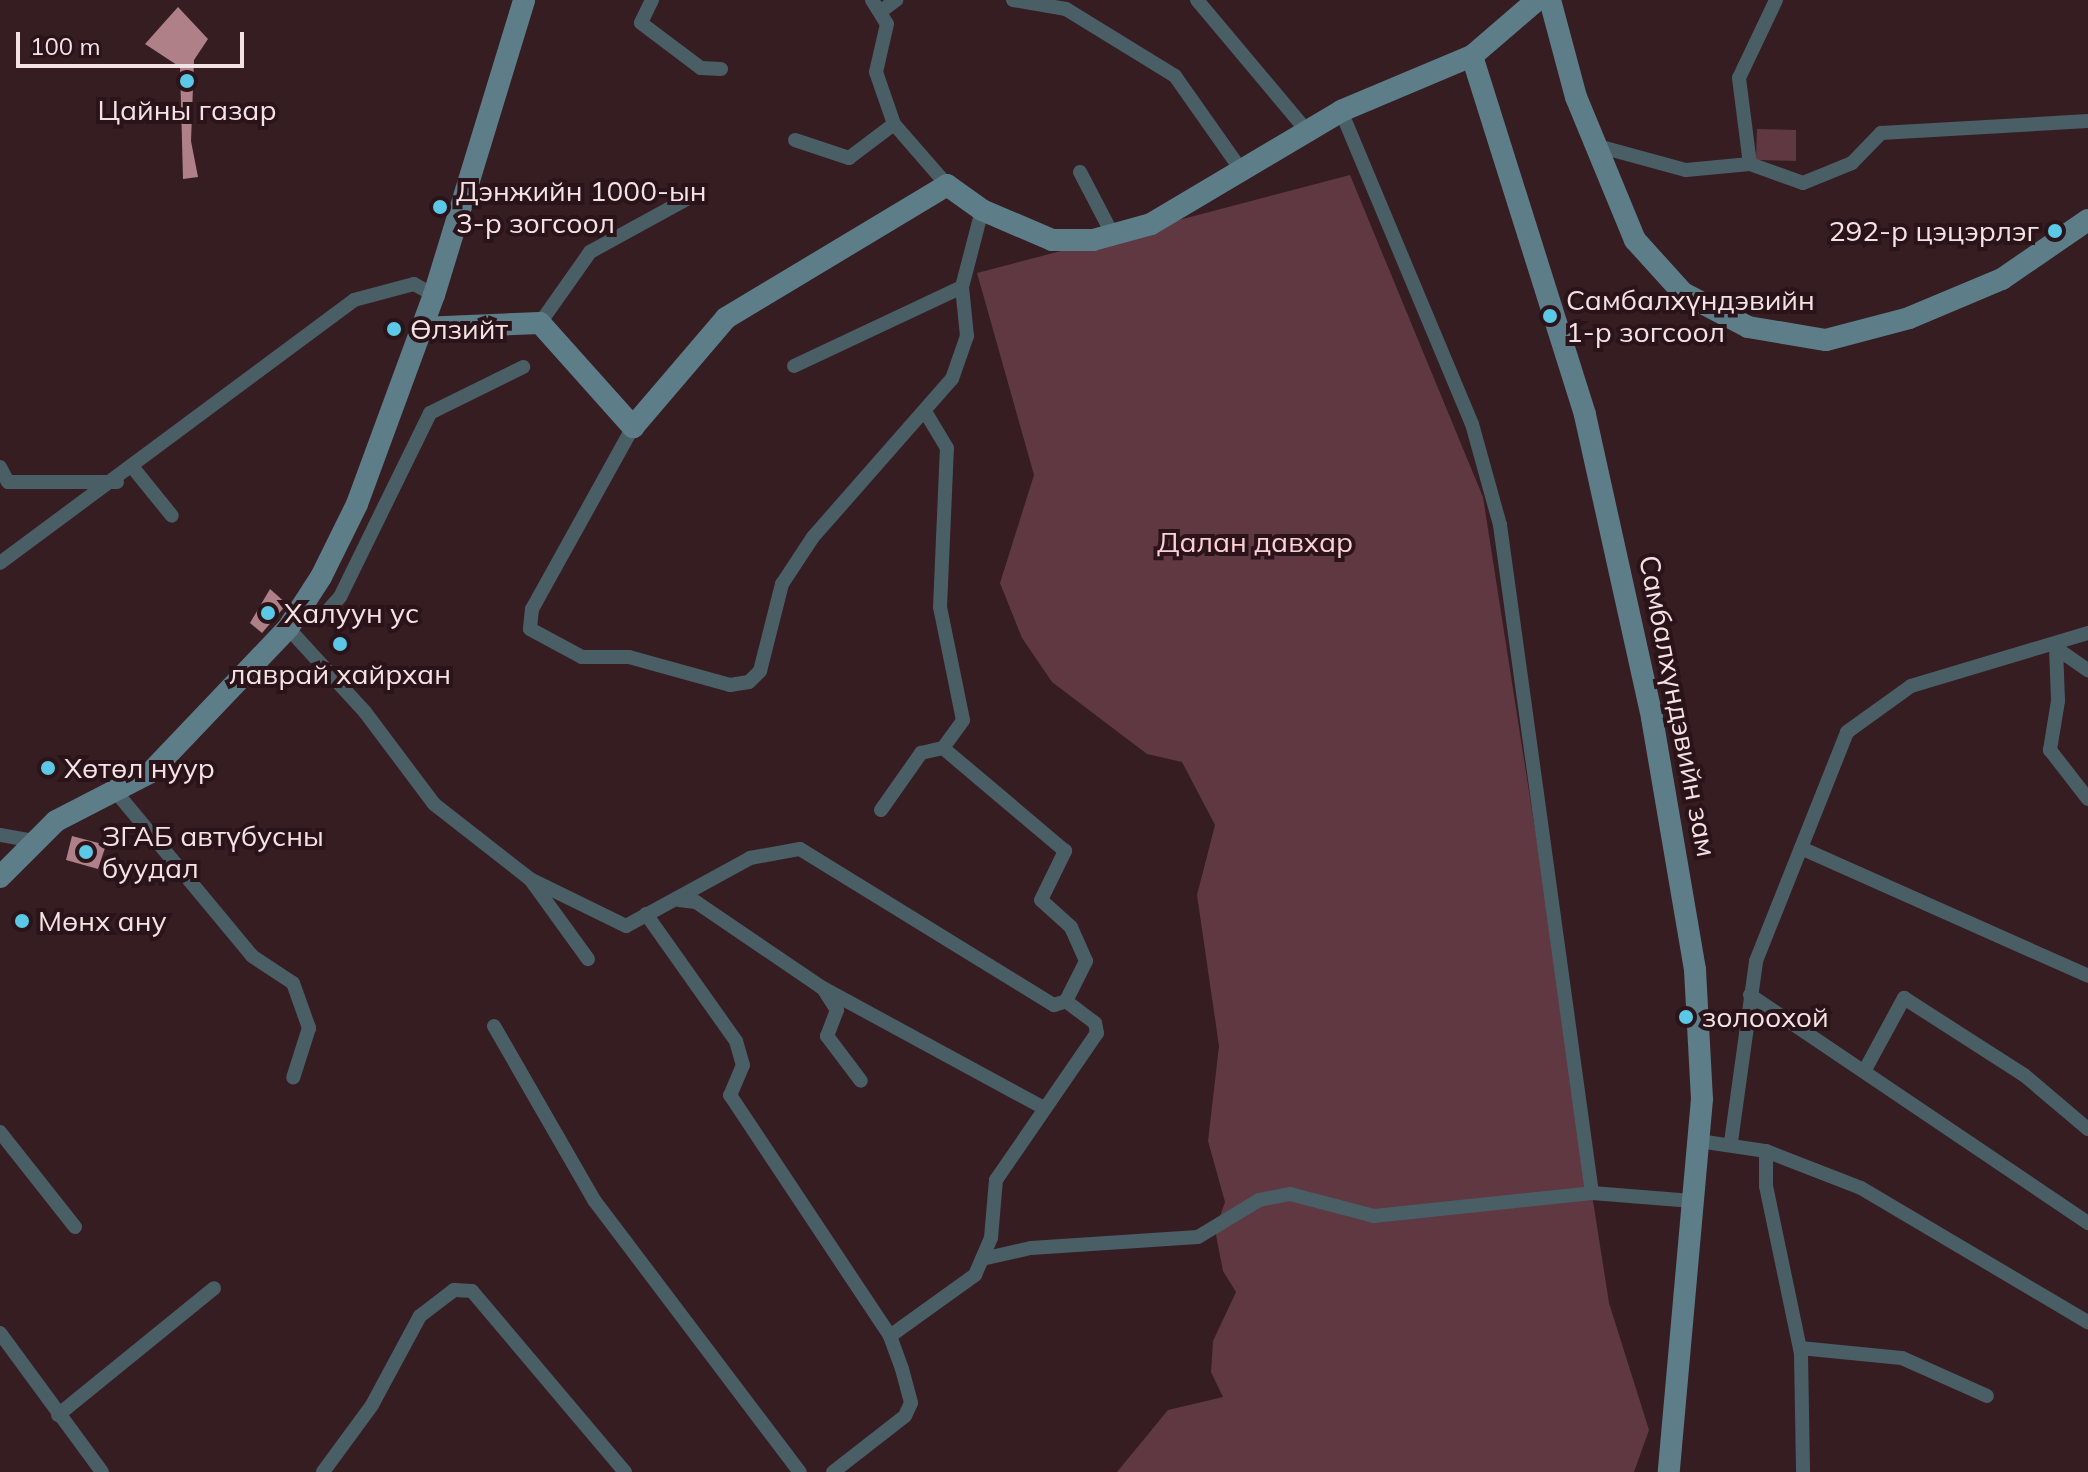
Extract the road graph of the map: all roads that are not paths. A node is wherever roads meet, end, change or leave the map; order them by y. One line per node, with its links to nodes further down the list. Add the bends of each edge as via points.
1 (524, 0): 27 (street)
2 (652, 0): 11 (street, via 641,23 701,68)
3 (896, 0): 9 (street)
4 (1013, 0): 19 (street, via 1066,9 1175,76)
5 (1197, 0): 15 (street)
6 (1537, 0): 10 (street)
7 (1550, 0): 17 (street)
8 (1776, 0): 18 (street, via 1739,78)
9 (876, 6): 14 (street, via 888,35 876,72)
10 (1472, 56): 12 (street); 68 (street, Самбалхүндэвийн зам, via 1569,350 1629,604 1695,970)
11 (721, 69)
12 (1341, 111): 15 (street); 71 (street, via 1472,424 1500,525)
13 (2088, 121): 18 (street, via 1881,133 1852,163 1803,183)
14 (894, 124): 16 (street, via 849,158); 21 (street)
15 (1306, 130): 19 (street)
16 (795, 140)
17 (1594, 145): 18 (street, via 1686,170); 24 (street, via 1635,240 1667,279 1729,319 1792,339 1858,333 1966,297)
18 (1750, 164)
19 (1241, 170): 25 (street, via 1177,213)
20 (1080, 172): 25 (street)
21 (947, 185): 23 (street); 33 (street, via 726,318)
22 (694, 195): 28 (street, via 590,252)
23 (982, 210): 25 (street, via 1052,240); 26 (street)
24 (2088, 220)
25 (1113, 235)
26 (962, 287): 30 (street); 32 (street, via 961,358)
27 (434, 295): 29 (street); 35 (street, via 414,284 354,300)
28 (540, 323): 29 (street); 33 (street)
29 (421, 328): 40 (street, via 352,515)
30 (794, 366)
31 (523, 367): 40 (street, via 430,413 340,597 322,617)
32 (926, 413): 33 (street, via 813,537 782,584 760,671 730,685 629,657 582,657 530,629 532,609); 45 (street, via 947,448 940,607 963,720)
33 (633, 427)
34 (0, 467): 37 (street)
35 (134, 469): 36 (street); 38 (street)
36 (118, 482): 37 (street); 39 (street)
37 (4, 484)
38 (172, 516)
39 (0, 563)
40 (301, 608): 41 (street)
41 (288, 628): 46 (street, via 151,772); 53 (street, via 365,712 434,804)
42 (2088, 633): 43 (street)
43 (2056, 648): 44 (street); 47 (street, via 2050,750); 51 (street, via 1931,678 1867,712 1839,745)
44 (2088, 670)
45 (943, 748): 48 (street, via 921,753); 60 (street, via 1065,851 1041,900 1071,927 1086,961)
46 (116, 792): 50 (street); 63 (street, via 252,956 293,983 309,1028)
47 (2088, 801)
48 (881, 810)
49 (0, 835): 50 (street)
50 (33, 841): 52 (street)
51 (1801, 848): 57 (street); 59 (street, via 1764,933)
52 (0, 877)
53 (530, 879): 55 (street, via 626,926); 56 (street)
54 (679, 900): 55 (street); 58 (street, via 696,902); 60 (street, via 690,886 750,858 800,849 1054,1005)
55 (646, 914): 79 (street, via 736,1041 743,1065 730,1095)
56 (588, 959)
57 (2088, 976)
58 (821, 987): 64 (street, via 837,1010 827,1036); 65 (street)
59 (1750, 995): 62 (street); 69 (street)
60 (1066, 1001): 65 (street, via 1095,1023 1097,1033)
61 (494, 1026): 86 (street, via 594,1200)
62 (1866, 1068): 66 (street, via 1904,998 2024,1075); 73 (street)
63 (293, 1078)
64 (861, 1081)
65 (1044, 1108): 75 (street, via 996,1180)
66 (2088, 1129)
67 (0, 1132): 74 (street)
68 (1699, 1141): 69 (street); 72 (street, Самбалхүндэвийн зам)
69 (1731, 1142): 70 (street)
70 (1766, 1151): 77 (street, via 1888,1203); 80 (street, via 1766,1186)
71 (1592, 1193): 72 (street); 75 (street, via 1374,1216 1290,1194 1259,1200 1198,1237 1031,1248)
72 (1693, 1201): 88 (street, Самбалхүндэвийн зам)
73 (2088, 1223)
74 (75, 1227)
75 (982, 1259): 79 (street, via 975,1275)
76 (214, 1288): 82 (street)
77 (2088, 1322)
78 (0, 1333): 82 (street)
79 (890, 1336): 87 (street, via 911,1403)
80 (1800, 1348): 81 (street, via 1902,1358); 89 (street)
81 (1987, 1396)
82 (58, 1415): 83 (street)
83 (102, 1472)
84 (323, 1472): 85 (street, via 372,1405 420,1316 454,1290 472,1291)
85 (625, 1472)
86 (800, 1472)
87 (833, 1472)
88 (1669, 1472)
89 (1803, 1472)

